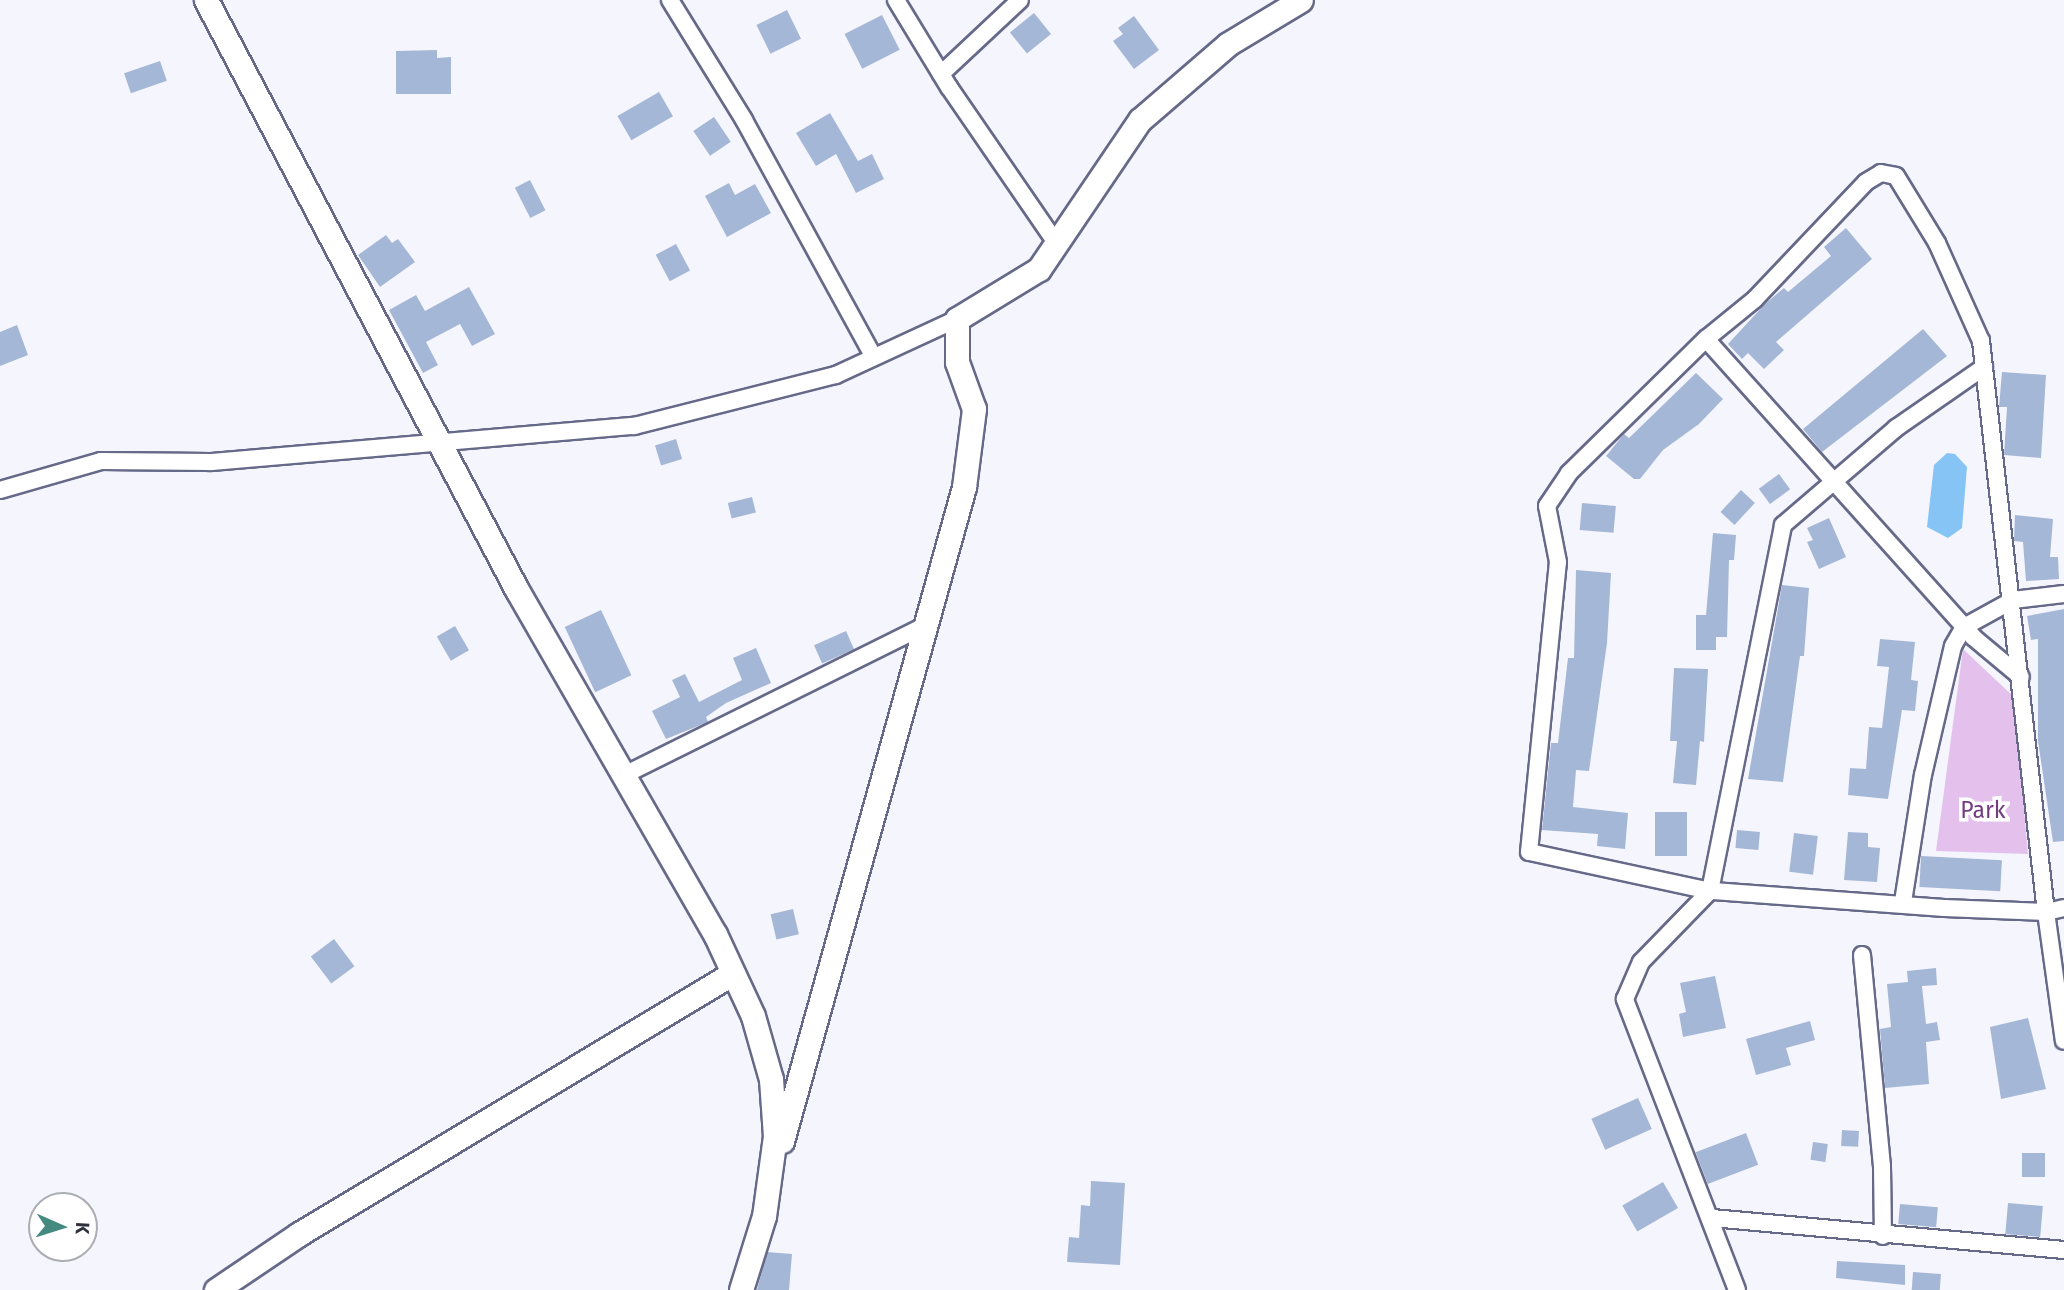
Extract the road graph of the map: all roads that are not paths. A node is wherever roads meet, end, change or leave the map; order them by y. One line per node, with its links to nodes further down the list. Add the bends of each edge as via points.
1 (206, 0): 12 (street)
2 (670, 0): 10 (street, via 744,120)
3 (896, 0): 6 (street)
4 (1020, 0): 6 (street)
5 (1301, 0): 7 (street, via 1227,44 1140,121)
6 (941, 74): 7 (street)
7 (1057, 244): 8 (street, via 1039,269)
8 (957, 318): 10 (street); 17 (street, via 957,362 974,409 964,486)
9 (1706, 339): 11 (street, via 1755,299 1866,182 1881,173 1896,176 1937,243 1981,341); 13 (street); 21 (street, via 1569,473 1546,506 1558,562 1529,852)
10 (873, 356): 12 (street, via 836,374 634,426)
11 (1984, 368): 13 (street, via 1896,428); 16 (street)
12 (441, 446): 14 (street, via 211,462 101,461); 20 (street, via 517,590)
13 (1833, 483): 18 (street); 21 (street, via 1783,524)
14 (0, 490)
15 (2064, 594): 16 (street)
16 (2013, 600): 18 (street); 19 (street)
17 (926, 625): 20 (street); 29 (street, via 806,1045)
18 (1964, 627): 19 (street); 22 (street, via 1953,646 1923,775)
19 (2021, 677): 24 (street)
20 (624, 775): 27 (street)
21 (1710, 891): 22 (street); 30 (street, via 1641,962 1625,999)
22 (1903, 902): 24 (street)
23 (2064, 908): 24 (street)
24 (2046, 912): 26 (street)
25 (1862, 955): 31 (street, via 1882,1166)
26 (2058, 959): 28 (street)
27 (733, 973): 29 (street, via 753,1016 771,1079 775,1136); 33 (street, via 299,1234)
28 (2064, 1041)
29 (764, 1216): 34 (street)
30 (1712, 1218): 31 (street); 35 (street)
31 (1883, 1236): 32 (street)
32 (2064, 1250)
33 (216, 1290)
34 (741, 1290)
35 (1737, 1290)

